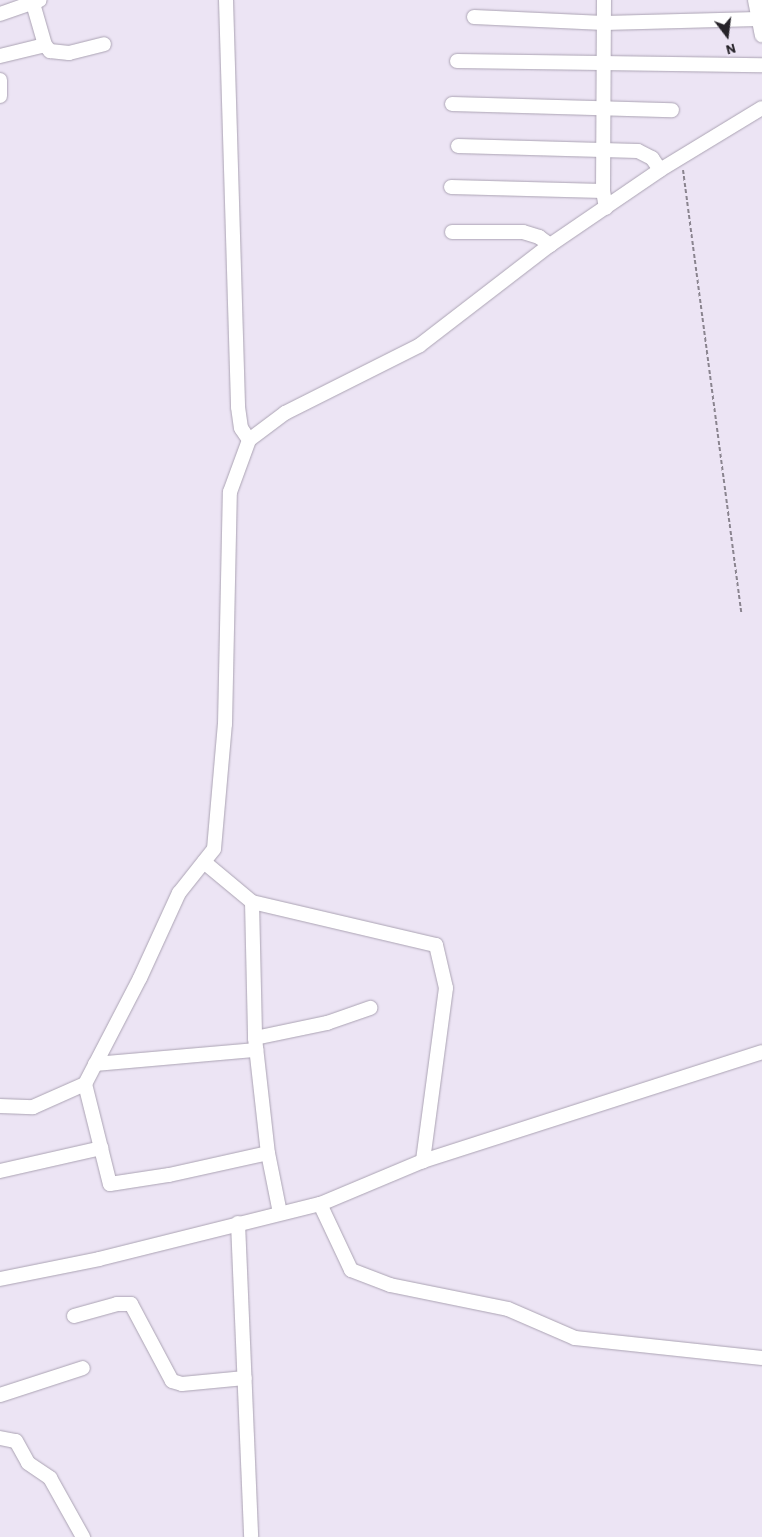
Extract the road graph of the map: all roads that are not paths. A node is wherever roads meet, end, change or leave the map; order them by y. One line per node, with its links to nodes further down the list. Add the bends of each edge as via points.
1 (226, 0): 30 (street, via 238,407 241,428)
2 (604, 0): 8 (street)
3 (755, 0): 7 (street)
4 (35, 1): 5 (street); 11 (street)
5 (0, 14)
6 (474, 17): 8 (street)
7 (758, 19): 8 (street); 9 (street)
8 (604, 23): 14 (street)
9 (762, 35)
10 (104, 44): 11 (street, via 69,53 50,51)
11 (45, 45): 12 (street)
12 (0, 56)
13 (457, 61): 14 (street)
14 (604, 65): 15 (street); 20 (street)
15 (762, 65)
16 (0, 80): 17 (street)
17 (0, 96)
18 (452, 104): 20 (street)
19 (762, 108): 24 (street)
20 (603, 110): 21 (street); 23 (street)
21 (672, 110)
22 (458, 146): 23 (street)
23 (603, 150): 24 (street, via 646,153); 26 (street)
24 (660, 170): 27 (street)
25 (451, 188): 26 (street)
26 (603, 191): 27 (street)
27 (606, 208): 29 (street)
28 (452, 232): 29 (street, via 524,232 539,236)
29 (550, 245): 30 (street, via 420,345 285,413)
30 (249, 440): 31 (street, via 230,492 225,724 218,834 214,848)
31 (204, 862): 32 (street); 36 (street, via 179,893)
32 (252, 902): 34 (street); 41 (street, via 436,945 446,988)
33 (370, 1008): 34 (street)
34 (255, 1044): 36 (street); 40 (street)
35 (762, 1052): 41 (street)
36 (95, 1064): 37 (street)
37 (85, 1084): 38 (street, via 33,1107); 39 (street)
38 (0, 1106)
39 (101, 1148): 40 (street, via 110,1184 169,1176); 42 (street)
40 (268, 1153): 44 (street)
41 (424, 1161): 43 (street)
42 (0, 1171)
43 (320, 1204): 44 (street); 48 (street, via 351,1270 390,1285 508,1309 575,1338)
44 (280, 1213): 45 (street)
45 (238, 1223): 46 (street, via 99,1259); 50 (street)
46 (0, 1279)
47 (74, 1316): 50 (street, via 117,1304 131,1304 172,1381 182,1384)
48 (762, 1358)
49 (83, 1368): 51 (street)
50 (245, 1378): 54 (street)
51 (0, 1395)
52 (0, 1438): 53 (street, via 16,1442 28,1463 50,1478)
53 (83, 1537)
54 (251, 1537)

